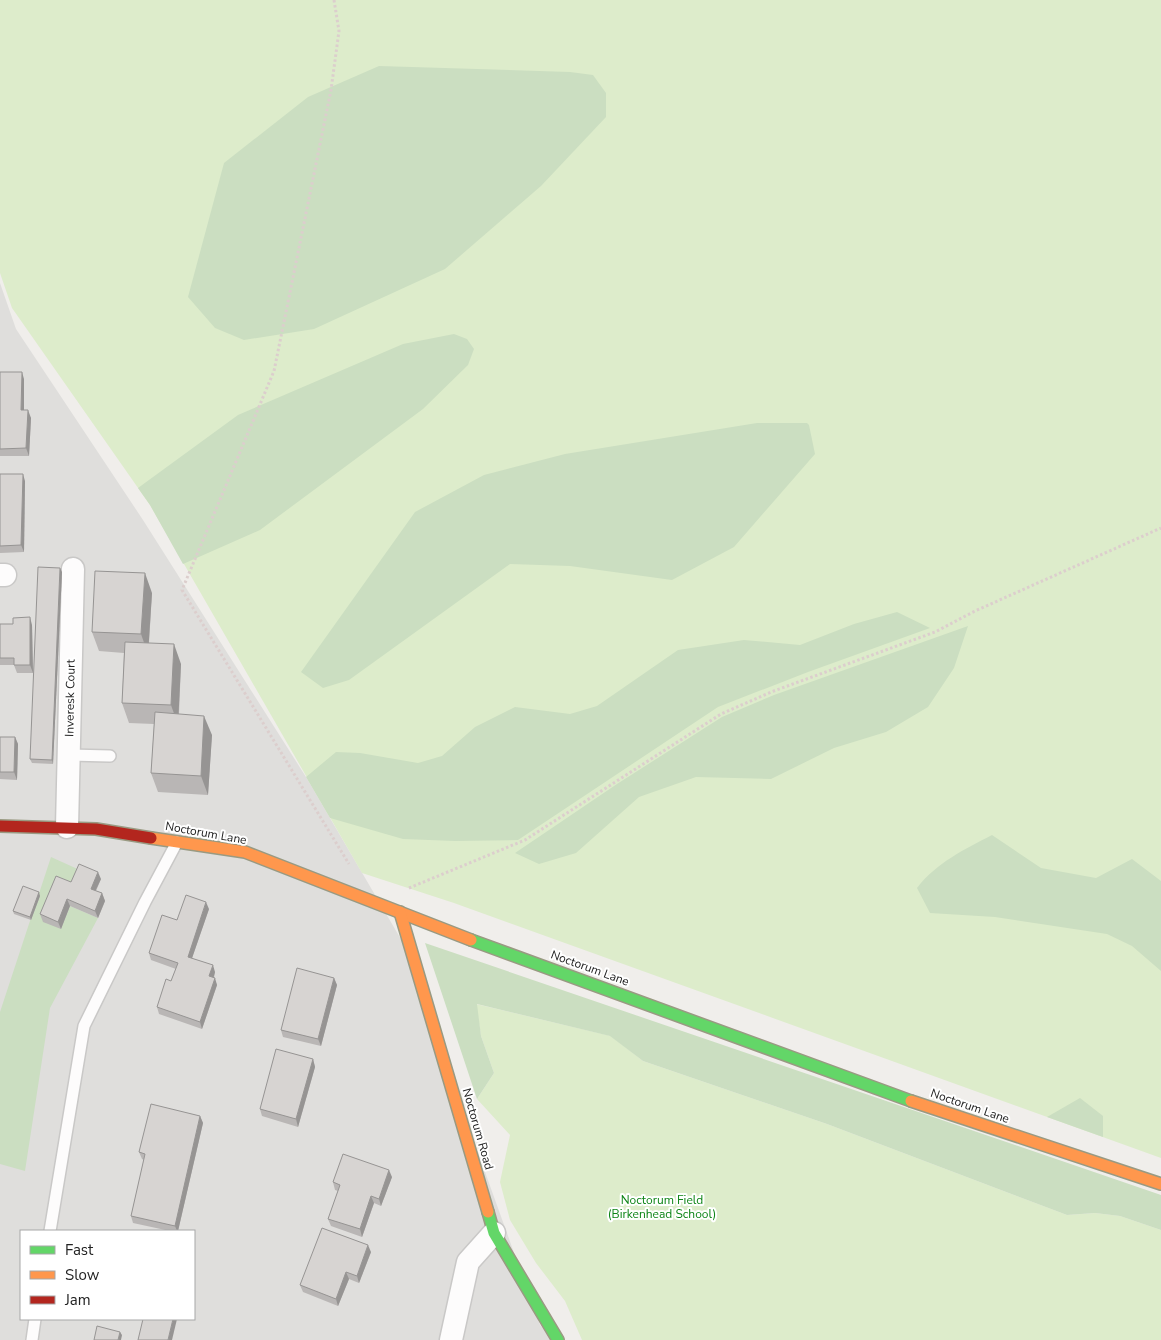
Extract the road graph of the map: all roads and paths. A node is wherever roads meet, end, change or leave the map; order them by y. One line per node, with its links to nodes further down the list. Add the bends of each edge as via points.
1 (334, 0): 9 (path, via 339,31 331,90 274,371 182,590)
2 (1161, 528): 10 (path, via 935,632 771,692 721,714 525,840)
3 (73, 569): 4 (street, Inveresk Court)
4 (68, 755): 5 (lane); 7 (street, Inveresk Court)
5 (110, 756)
6 (0, 826): 7 (street, Noctorum Lane)
7 (67, 827): 8 (street, Noctorum Lane)
8 (177, 842): 11 (street, Noctorum Lane, via 244,852); 13 (lane, via 84,1026)
9 (351, 868)
10 (406, 888)
11 (400, 912): 12 (street, Noctorum Lane, via 920,1104); 14 (street, Noctorum Road)
12 (1161, 1184)
13 (50, 1230)
14 (494, 1234): 17 (street, via 468,1262); 18 (street, Noctorum Road)
15 (36, 1320): 16 (lane)
16 (32, 1340)
17 (451, 1340)
18 (558, 1340)

